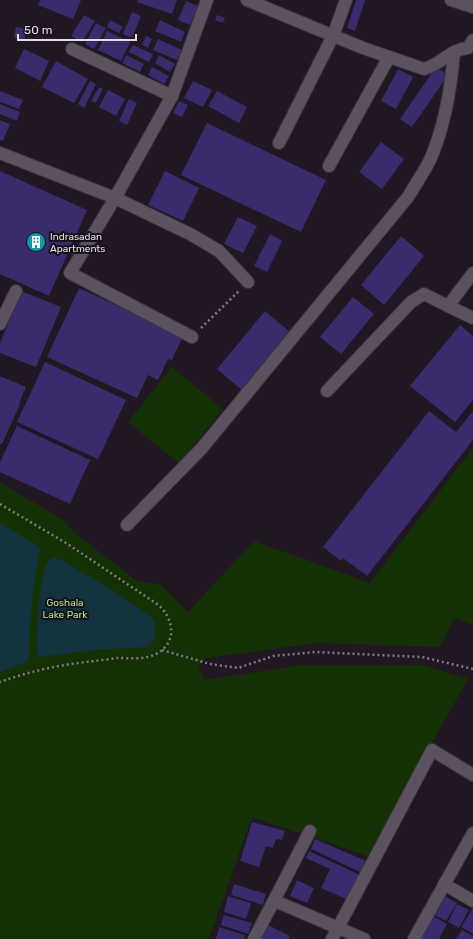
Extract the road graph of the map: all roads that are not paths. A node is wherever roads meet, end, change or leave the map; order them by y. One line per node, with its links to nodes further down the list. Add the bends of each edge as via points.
1 (207, 0): 11 (street)
2 (247, 0): 6 (street)
3 (346, 0): 6 (street)
4 (451, 0): 5 (street)
5 (473, 8)
6 (332, 36): 10 (street); 12 (street)
7 (471, 46): 9 (street)
8 (72, 49): 11 (street)
9 (454, 52): 10 (street, via 424,69); 24 (street, via 449,98 440,134 430,161 408,197 202,448)
10 (389, 57): 14 (street)
11 (172, 96): 15 (street)
12 (278, 143)
13 (0, 153): 15 (street)
14 (329, 166)
15 (115, 198): 17 (street, via 219,251); 22 (street, via 70,273)
16 (473, 273): 19 (street)
17 (248, 282)
18 (16, 291): 21 (street)
19 (448, 306): 20 (street); 23 (street, via 424,294 411,302)
20 (473, 318)
21 (0, 324)
22 (192, 337)
23 (327, 391)
24 (128, 525)
25 (473, 775): 31 (street, via 432,750)
26 (310, 832): 29 (street)
27 (473, 833): 28 (street)
28 (444, 884): 30 (street); 35 (street)
29 (275, 901): 31 (street); 32 (street)
30 (473, 901)
31 (338, 928): 33 (street); 34 (street)
32 (254, 939)
33 (332, 939)
34 (364, 939)
35 (414, 939)

